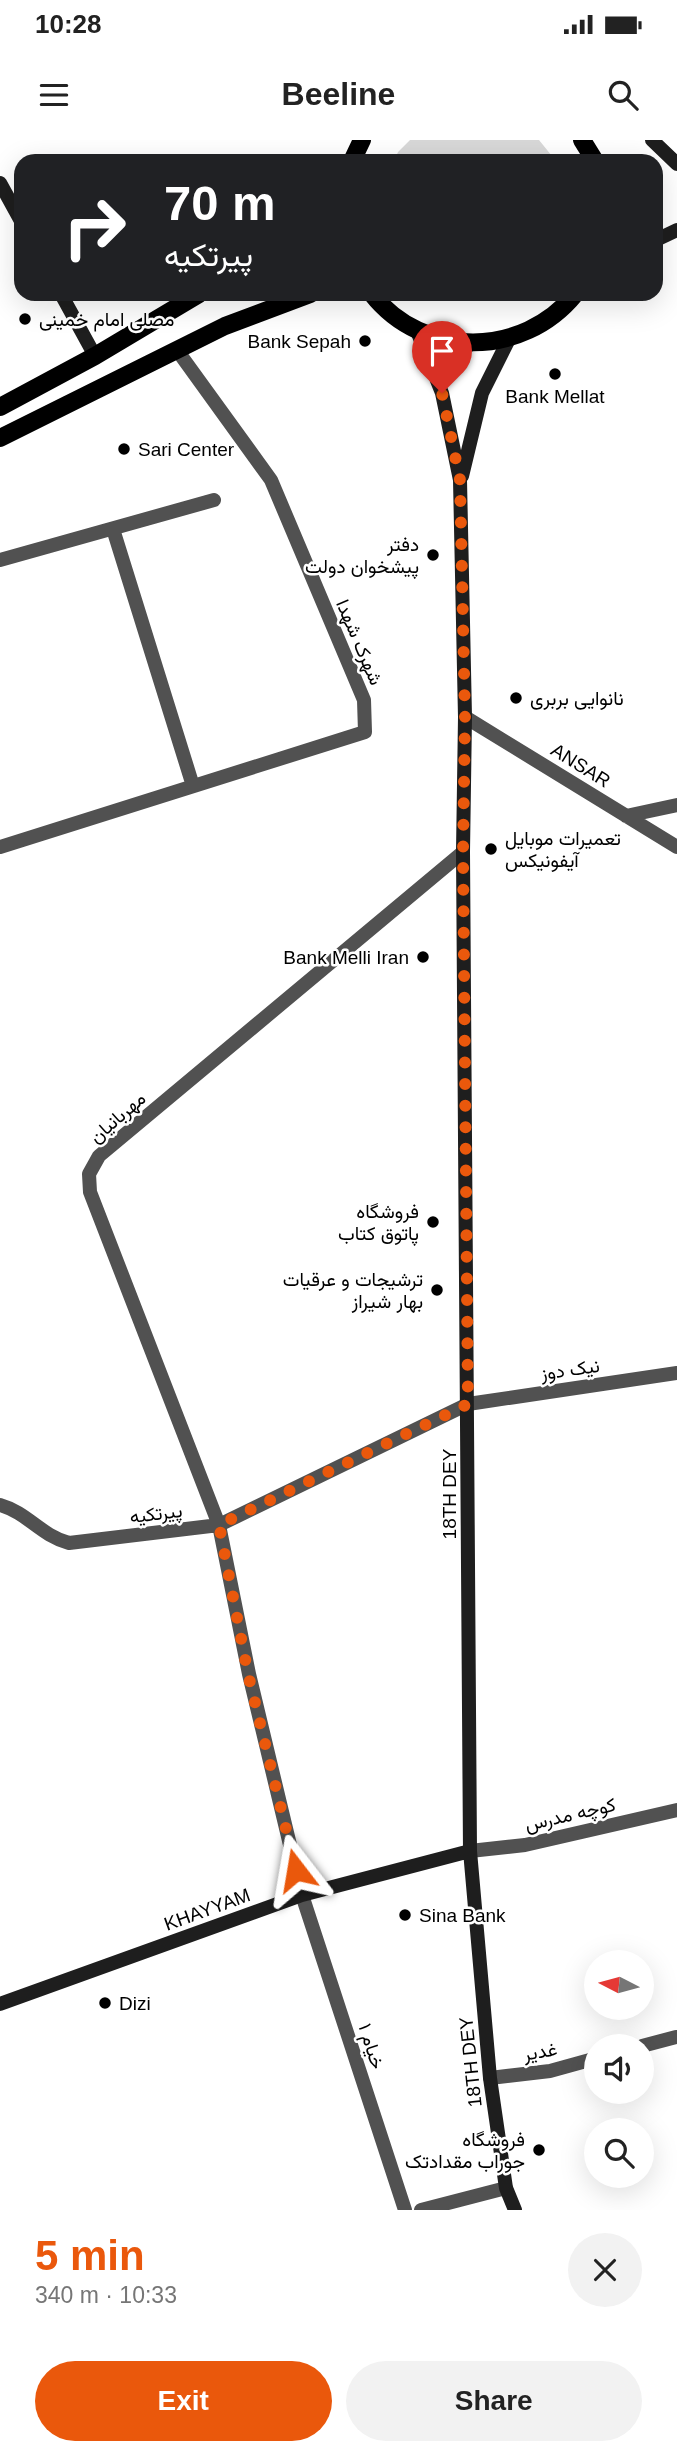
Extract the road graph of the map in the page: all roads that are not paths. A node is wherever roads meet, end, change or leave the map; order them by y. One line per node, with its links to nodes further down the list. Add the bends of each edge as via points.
1 (652, 140): 2 (main road)
2 (677, 164)
3 (0, 183): 4 (main road)
4 (14, 208)
5 (65, 301): 13 (main road)
6 (187, 301): 13 (main road)
7 (291, 301): 12 (main road)
8 (378, 301): 10 (main road)
9 (570, 301): 11 (main road, via 539,326)
10 (417, 331): 11 (main road, via 462,343); 16 (main road, via 442,393)
11 (509, 339): 16 (main road, via 482,393)
12 (177, 350): 15 (main road); 21 (street, شهرک شهدا, via 271,480 364,700 365,732)
13 (95, 356): 14 (main road)
14 (0, 407)
15 (0, 438)
16 (460, 480): 20 (main road, 18TH DEY)
17 (214, 500): 18 (street)
18 (113, 529): 19 (street); 21 (street)
19 (0, 560)
20 (465, 717): 23 (street, ANSAR); 26 (main road, 18TH DEY)
21 (194, 786): 24 (street, شهرک شهدا)
22 (677, 805): 23 (street)
23 (626, 816): 25 (street, ANSAR)
24 (0, 847)
25 (677, 847)
26 (463, 852): 28 (main road, 18TH DEY); 30 (street, مهربانیان, via 99,1156 89,1174 90,1192)
27 (677, 1373): 28 (street, نیک دوز)
28 (468, 1404): 30 (street, پیرتکیه); 32 (main road, 18TH DEY)
29 (0, 1505): 30 (street, پیرتکیه, via 19,1511 41,1531 69,1543)
30 (219, 1525): 33 (street, مهربانیان, via 248,1674)
31 (677, 1810): 32 (street, کوچه مدرس, via 525,1845)
32 (470, 1851): 33 (main road, KHAYYAM); 38 (main road, 18TH DEY)
33 (302, 1895): 34 (main road, KHAYYAM); 40 (street, خیام ۱)
34 (0, 2004)
35 (676, 2037): 36 (street)
36 (654, 2043)
37 (584, 2062): 38 (street, غدیر)
38 (490, 2078): 39 (main road, 18TH DEY)
39 (506, 2189): 41 (street); 42 (main road, 18TH DEY)
40 (405, 2210)
41 (421, 2210)
42 (514, 2210)

